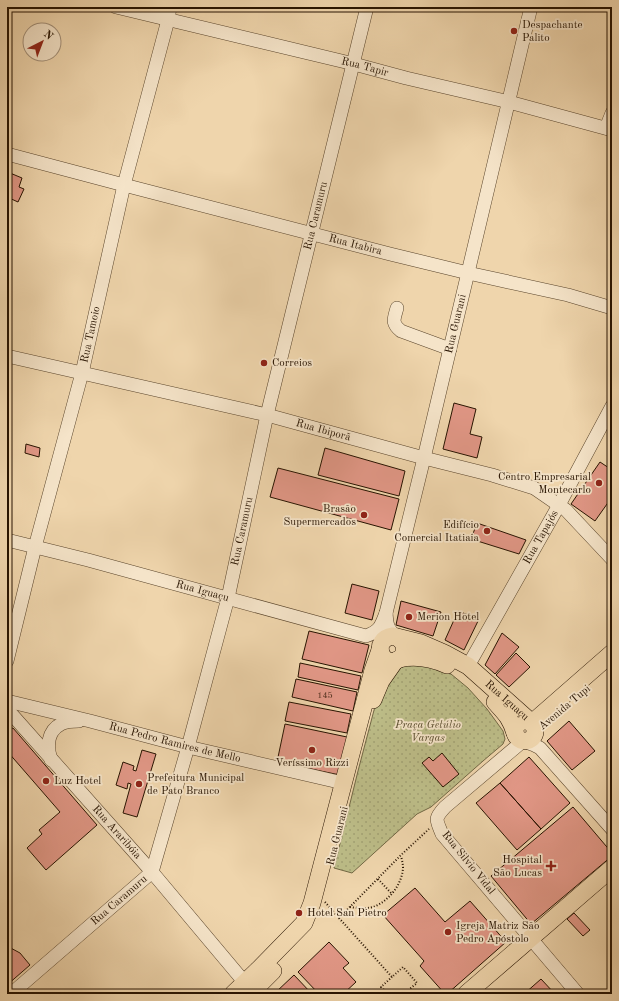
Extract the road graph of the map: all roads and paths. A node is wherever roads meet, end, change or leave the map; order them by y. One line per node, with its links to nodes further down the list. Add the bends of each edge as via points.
1 (116, 7): 4 (street, Rua Tapir)
2 (367, 7): 5 (street, Rua Caramuru)
3 (531, 7): 6 (street, Rua Guarani)
4 (169, 13): 5 (street, Rua Tapir); 10 (street, Rua Tamoio)
5 (354, 64): 6 (street, Rua Tapir); 11 (street, Rua Caramuru)
6 (509, 102): 8 (street, Rua Tapir); 12 (street, Rua Guarani)
7 (612, 113): 8 (street)
8 (609, 129)
9 (7, 154): 10 (street, Rua Itabira)
10 (124, 185): 11 (street, Rua Itabira); 17 (street, Rua Tamoio)
11 (312, 234): 12 (street, Rua Itabira); 19 (street, Rua Caramuru)
12 (468, 273): 14 (street, Rua Itabira, via 568,294); 15 (street, Rua Guarani)
13 (397, 308): 15 (street, via 393,320 395,327)
14 (612, 308)
15 (450, 349): 20 (street, Rua Guarani)
16 (7, 356): 17 (street, Rua Ibiporã)
17 (82, 373): 19 (street, Rua Ibiporã); 23 (street, Rua Tamoio)
18 (612, 406): 21 (street, Rua Tapajós)
19 (267, 415): 20 (street, Rua Ibiporã); 25 (street, Rua Caramuru)
20 (424, 458): 21 (street, Rua Ibiporã, via 534,488); 26 (street, Rua Guarani)
21 (558, 504): 24 (street, Rua Ibiporã); 33 (street, Rua Tapajós)
22 (7, 540): 23 (street, Rua Iguaçu)
23 (35, 547): 25 (street, Rua Iguaçu); 32 (street, Rua Tamoio)
24 (612, 559)
25 (228, 598): 27 (street, Rua Iguaçu); 41 (street, Rua Caramuru)
26 (386, 613): 27 (street, via 378,630); 28 (street, Rua Guarani, via 388,627)
27 (366, 636): 29 (street, via 377,644)
28 (397, 637): 29 (main road, via 385,639); 31 (main road, via 405,648); 33 (main road, Rua Iguaçu, via 421,643)
29 (380, 650): 31 (main road, via 381,655 387,660); 43 (main road, Rua Guarani)
30 (612, 653): 39 (main road, Avenida Tupi)
31 (397, 660): 39 (main road, Rua Iguaçu, via 421,657 437,660 454,668 500,707 512,723); 51 (main road, Rua Guarani, via 384,677 374,698)
32 (7, 661)
33 (468, 666): 39 (main road, Rua Iguaçu)
34 (612, 667): 39 (main road, Avenida Tupi)
35 (7, 701): 37 (street, Rua Pedro Ramires de Mello)
36 (7, 709): 40 (street, Rua Araribóia)
37 (90, 721): 41 (street, Rua Pedro Ramires de Mello); 42 (street, via 62,723 54,729 49,737 48,747)
38 (7, 724): 40 (street, via 18,727)
39 (526, 732): 44 (street, Rua Silvio Vidal, via 438,814); 45 (street, Rua Iguaçu, via 534,745 540,748)
40 (37, 744): 42 (street, Rua Araribóia)
41 (188, 747): 43 (street, Rua Pedro Ramires de Mello); 48 (street, Rua Caramuru)
42 (51, 760): 48 (street, Rua Araribóia)
43 (343, 783): 56 (main road, Rua Guarani, via 312,903 304,923 263,965)
44 (437, 821): 46 (path); 54 (street, Rua Silvio Vidal, via 442,834)
45 (612, 829)
46 (401, 855): 49 (path); 50 (path, via 403,869)
47 (612, 868): 54 (main road)
48 (152, 872): 56 (street, Rua Araribóia); 58 (street, Rua Caramuru)
49 (378, 879): 50 (path); 52 (path)
50 (392, 894): 52 (path, via 372,907)
51 (322, 898): 53 (path); 56 (main road, Rua Guarani, via 314,922 301,943)
52 (350, 907): 53 (path)
53 (339, 918): 55 (path)
54 (531, 938): 60 (main road); 61 (street, Rua Silvio Vidal)
55 (392, 977): 57 (path, via 402,967 417,982); 59 (path, via 381,987)
56 (247, 991)
57 (406, 993)
58 (11, 994)
59 (388, 994)
60 (466, 994)
61 (578, 994)

